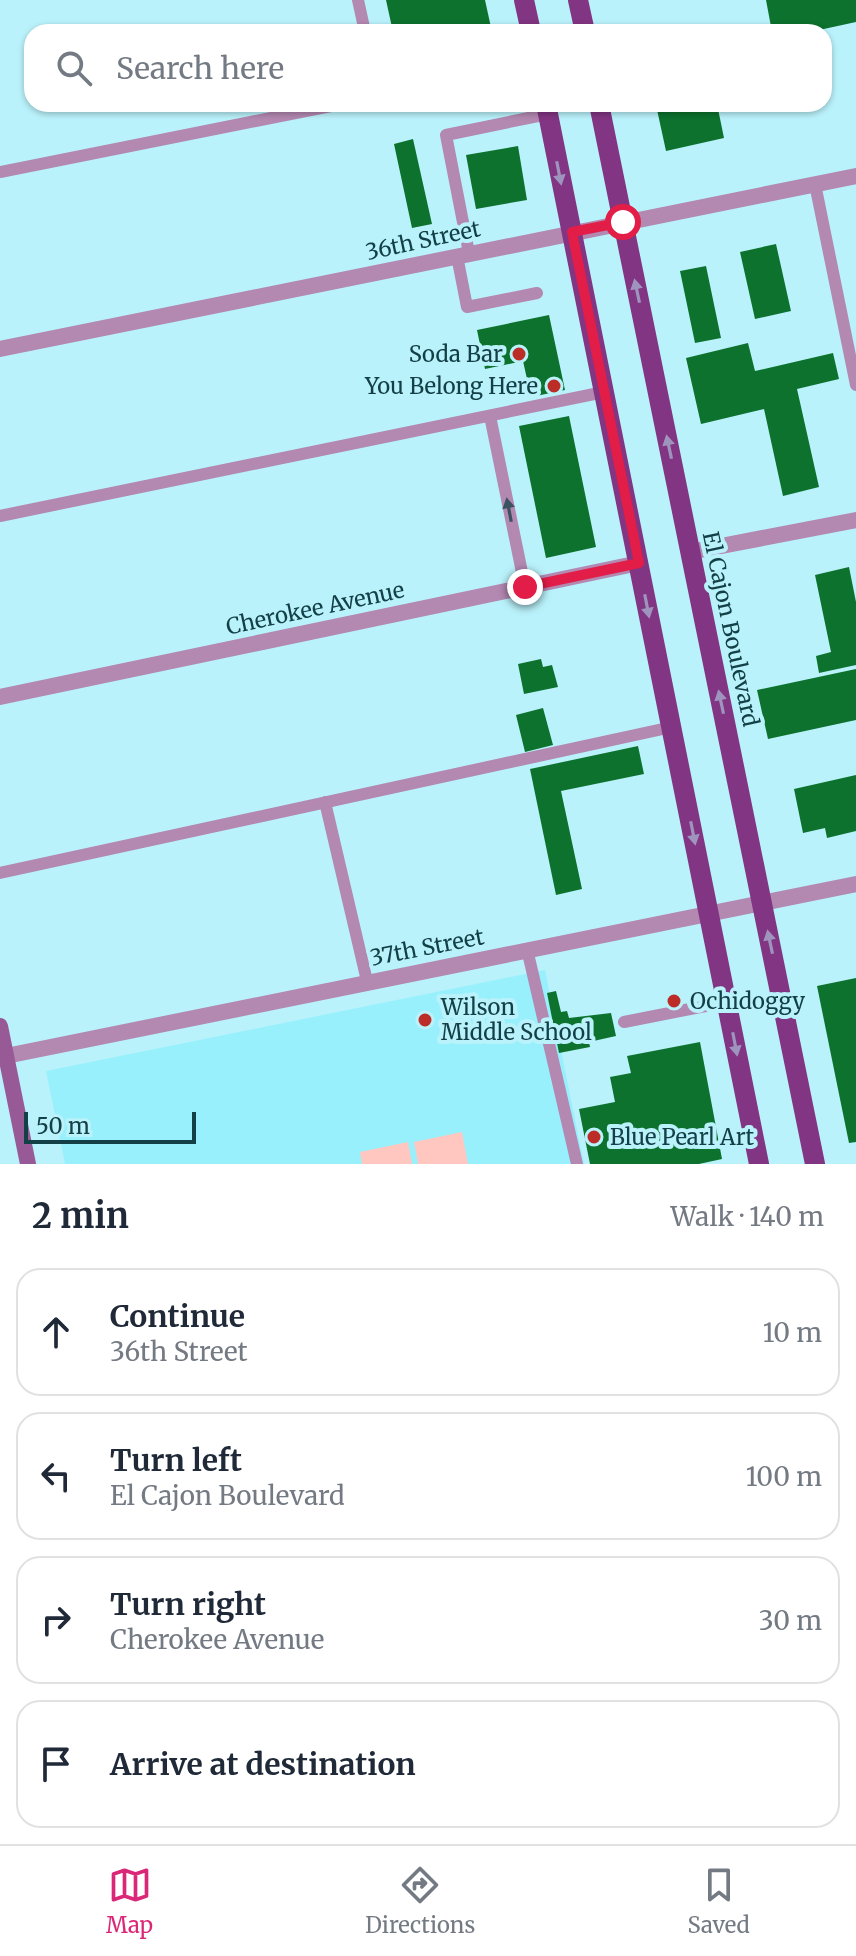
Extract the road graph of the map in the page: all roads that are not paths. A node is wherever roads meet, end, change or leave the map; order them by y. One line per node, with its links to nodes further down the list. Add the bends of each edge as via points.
1 (358, 0): 4 (lane)
2 (524, 0): 5 (main road)
3 (578, 0): 6 (main road)
4 (363, 24)
5 (529, 24)
6 (583, 24)
7 (301, 112): 11 (lane)
8 (535, 112): 16 (lane, via 446,135)
9 (548, 112): 15 (main road, one-way to 15)
10 (601, 112): 14 (main road, El Cajon Boulevard)
11 (0, 172)
12 (856, 176): 13 (street, 36th Street)
13 (815, 184): 14 (street, 36th Street); 18 (lane)
14 (623, 222): 15 (street, 36th Street); 25 (main road, El Cajon Boulevard, one-way to 14)
15 (572, 232): 16 (street, 36th Street); 21 (main road)
16 (463, 254): 17 (lane, via 467,307); 19 (street, 36th Street)
17 (537, 293)
18 (852, 343): 20 (lane)
19 (0, 349)
20 (856, 385)
21 (604, 392): 22 (lane); 26 (main road)
22 (490, 416): 23 (lane); 27 (lane, one-way to 22)
23 (0, 516)
24 (856, 520): 25 (street)
25 (690, 552): 33 (main road, El Cajon Boulevard, one-way to 25)
26 (639, 563): 27 (street, Cherokee Avenue); 29 (main road, one-way to 29)
27 (525, 587): 28 (street, Cherokee Avenue)
28 (0, 697)
29 (672, 727): 30 (lane); 34 (main road, one-way to 34)
30 (325, 802): 31 (lane); 36 (lane)
31 (0, 873)
32 (856, 884): 33 (street, 37th Street)
33 (762, 902): 34 (street, 37th Street); 44 (main road, El Cajon Boulevard, one-way to 33)
34 (709, 913): 35 (street, 37th Street); 37 (main road)
35 (527, 949): 36 (street, 37th Street); 42 (lane)
36 (367, 981): 40 (street, 37th Street)
37 (726, 1002): 38 (lane); 43 (main road, one-way to 43)
38 (624, 1022)
39 (0, 1031): 40 (main road)
40 (6, 1056): 41 (main road)
41 (28, 1164)
42 (577, 1164)
43 (759, 1164)
44 (815, 1164)

